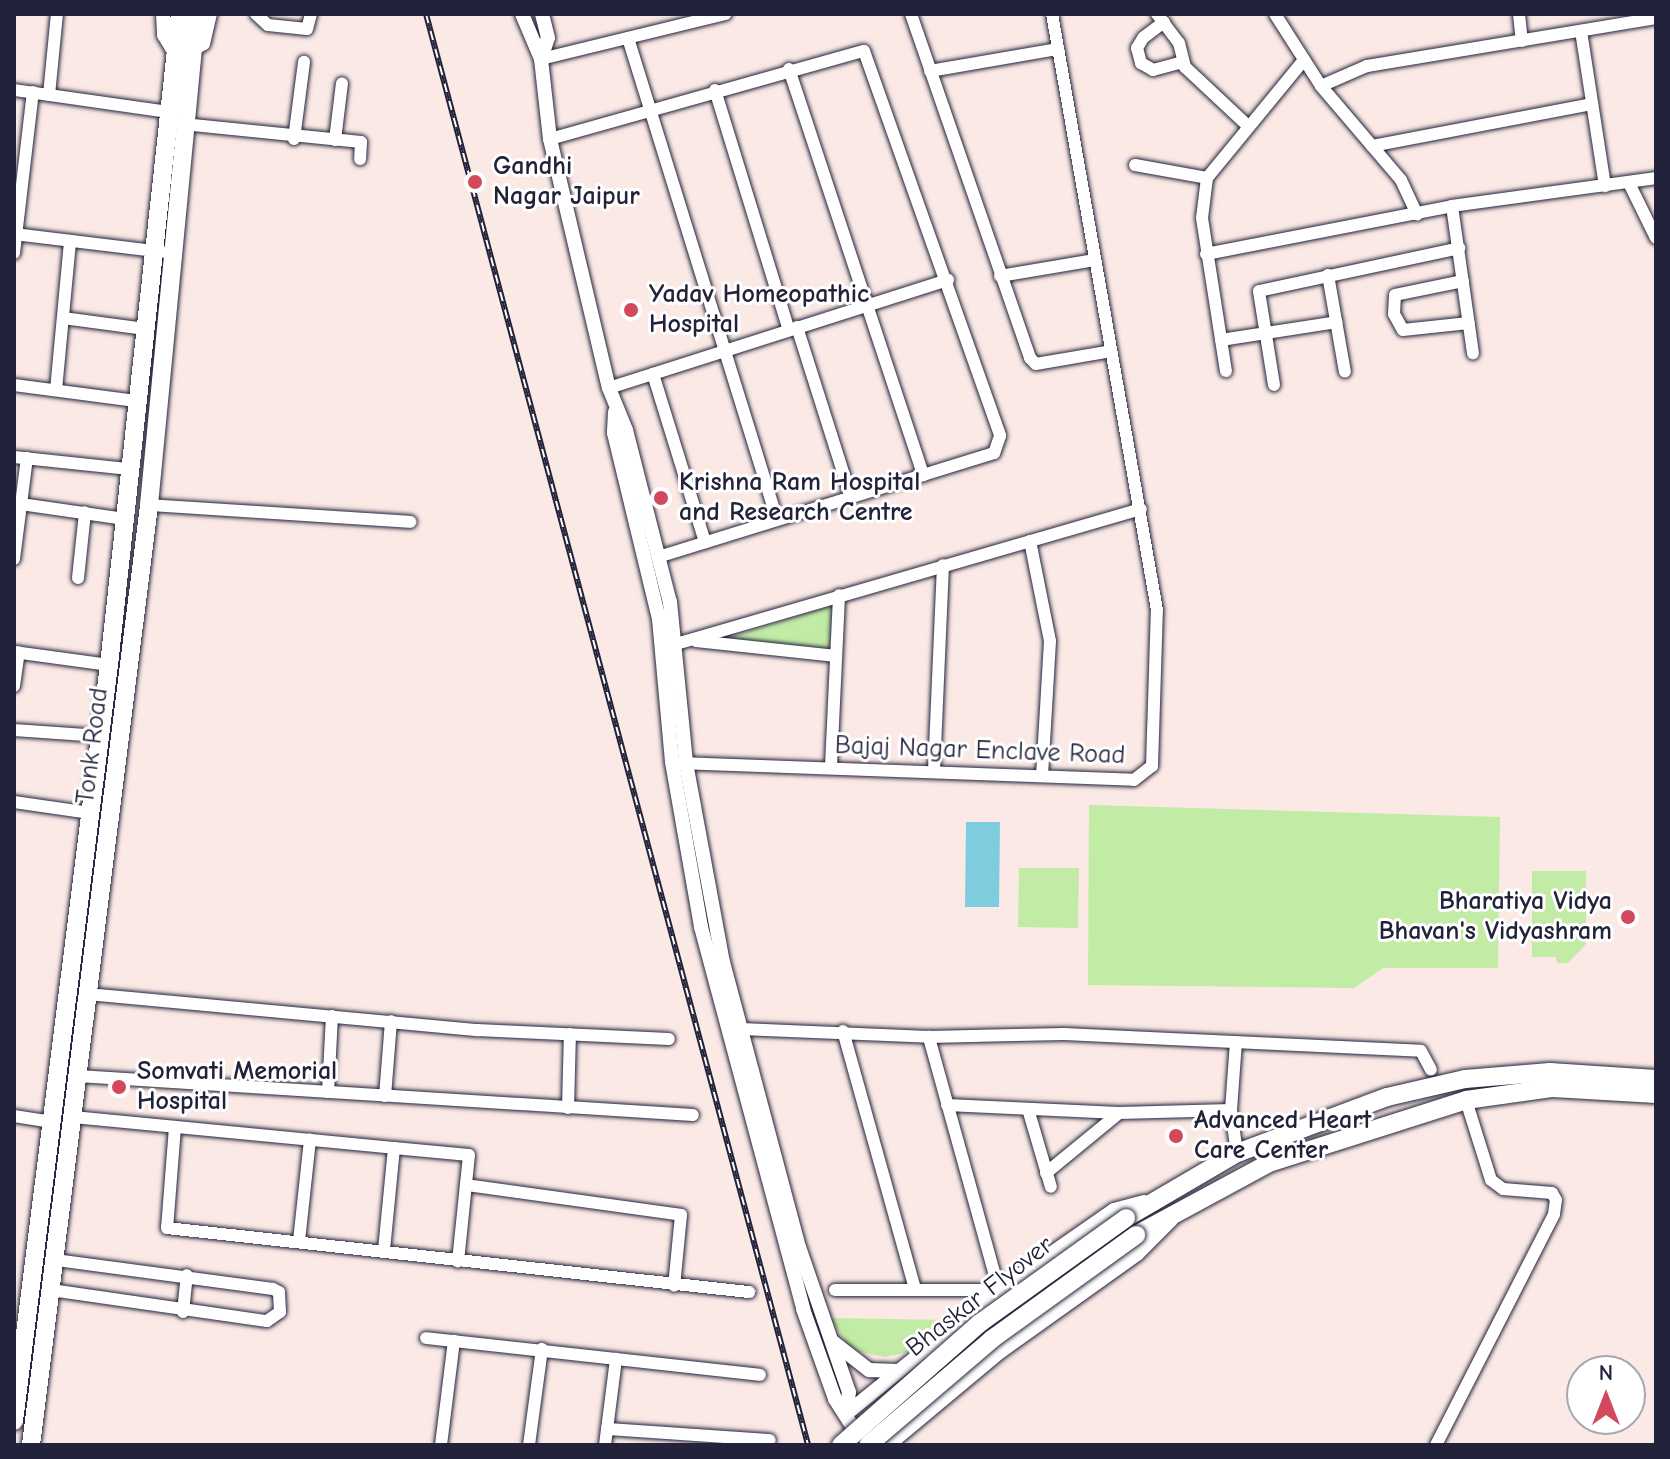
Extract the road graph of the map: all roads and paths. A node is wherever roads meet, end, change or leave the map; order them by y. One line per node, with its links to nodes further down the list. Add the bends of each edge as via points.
1 (57, 14): 32 (street)
2 (163, 14): 20 (street, via 164,35)
3 (211, 14): 20 (street, via 204,44)
4 (256, 14): 5 (street, via 268,25 307,29)
5 (311, 14)
6 (522, 14): 21 (street)
7 (542, 14): 21 (street, via 548,38)
8 (726, 14): 17 (street)
9 (911, 14): 26 (street)
10 (1052, 14): 19 (street, Bajaj Nagar Enclave Road)
11 (1275, 14): 22 (street)
12 (1519, 14): 18 (street)
13 (1160, 18): 24 (street, via 1179,43); 24 (street, via 1137,48 1141,63 1153,70)
14 (1656, 18): 16 (street)
15 (187, 21): 20 (main road, Tonk Road)
16 (1581, 31): 18 (street); 33 (street)
17 (628, 38): 21 (street); 34 (street)
18 (1522, 41): 28 (street, via 1367,66)
19 (1058, 49): 26 (street); 56 (street, Bajaj Nagar Enclave Road)
20 (182, 52): 35 (main road, Tonk Road)
21 (541, 59): 38 (street)
22 (1304, 60): 28 (street); 36 (street)
23 (304, 62): 37 (street)
24 (1183, 62): 36 (street)
25 (789, 69): 30 (street); 59 (street, via 864,51); 61 (street)
26 (930, 71): 58 (street)
27 (342, 83): 39 (street)
28 (1321, 86): 40 (street)
29 (14, 90): 31 (street)
30 (715, 90): 34 (street); 66 (street)
31 (33, 92): 32 (street); 49 (street)
32 (49, 95): 35 (street)
33 (1592, 104): 40 (street); 46 (street)
34 (648, 109): 38 (street); 69 (street)
35 (176, 118): 37 (street); 53 (main road, Tonk Road)
36 (1247, 125): 43 (street)
37 (294, 139): 39 (street)
38 (550, 139): 77 (street)
39 (335, 140): 41 (street, via 361,142)
40 (1372, 146): 48 (street, via 1401,180)
41 (360, 159)
42 (1135, 165): 43 (street)
43 (1207, 178): 55 (street, via 1202,199)
44 (1656, 178): 45 (street)
45 (1629, 183): 46 (street); 50 (street)
46 (1605, 186): 47 (street)
47 (1452, 206): 48 (street); 52 (street)
48 (1417, 215): 55 (street)
49 (15, 234): 51 (street); 54 (street)
50 (1656, 238)
51 (70, 241): 53 (street); 62 (street)
52 (1459, 248): 57 (street); 60 (street)
53 (163, 252): 65 (main road, Tonk Road); 86 (main road, Tonk Road)
54 (14, 253)
55 (1206, 254): 68 (street)
56 (1095, 260): 58 (street); 70 (street, Bajaj Nagar Enclave Road)
57 (1328, 275): 63 (street); 67 (street, via 1259,291)
58 (1000, 276): 70 (street, via 1032,362)
59 (948, 280): 61 (street); 83 (street, via 1001,442 994,453)
60 (1463, 281): 64 (street); 64 (street, via 1395,295 1394,314 1403,330)
61 (870, 305): 66 (street); 83 (street)
62 (63, 318): 65 (street); 78 (street)
63 (1337, 322): 67 (street); 73 (street)
64 (1469, 323): 71 (street)
65 (145, 329): 79 (main road, Tonk Road)
66 (793, 329): 69 (street); 84 (street)
67 (1266, 335): 68 (street); 76 (street)
68 (1221, 340): 72 (street)
69 (724, 350): 74 (street); 90 (street)
70 (1111, 351): 87 (street, Bajaj Nagar Enclave Road)
71 (1473, 354)
72 (1226, 371)
73 (1345, 372)
74 (653, 374): 77 (street); 93 (street)
75 (14, 385): 78 (street)
76 (1274, 385)
77 (609, 388): 80 (street)
78 (56, 390): 79 (street)
79 (136, 401): 82 (main road, Tonk Road)
80 (615, 411): 94 (street, via 626,430); 106 (street, via 614,433 659,619)
81 (20, 457): 82 (street); 85 (street)
82 (129, 469): 89 (main road, Tonk Road)
83 (923, 475): 84 (street)
84 (851, 497): 90 (street)
85 (18, 503): 88 (street); 95 (street)
86 (149, 505): 91 (street); 112 (main road, Tonk Road)
87 (1141, 509): 92 (street); 109 (street, Bajaj Nagar Enclave Road, via 1157,621 1152,766 1134,780)
88 (85, 512): 89 (street); 97 (street)
89 (125, 519): 102 (main road, Tonk Road)
90 (777, 519): 93 (street)
91 (410, 522)
92 (1030, 541): 96 (street); 109 (street, via 1050,641)
93 (705, 542): 94 (street)
94 (658, 557): 99 (street)
95 (14, 559)
96 (943, 565): 98 (street); 108 (street)
97 (78, 578)
98 (839, 595): 99 (street); 101 (street)
99 (683, 642): 101 (street); 106 (street)
100 (16, 652): 102 (street); 103 (street)
101 (836, 656): 107 (street)
102 (109, 665): 105 (main road, Tonk Road)
103 (14, 686)
104 (14, 730): 105 (street)
105 (100, 736): 111 (main road, Tonk Road)
106 (679, 763): 107 (street, Bajaj Nagar Enclave Road); 115 (street); 170 (street, via 701,927 747,1112 803,1309 835,1399)
107 (831, 766): 108 (street, Bajaj Nagar Enclave Road)
108 (934, 771): 109 (street, Bajaj Nagar Enclave Road)
109 (1042, 776)
110 (14, 802): 111 (street)
111 (90, 813): 137 (main road, Tonk Road)
112 (88, 994): 113 (street); 122 (main road, Tonk Road)
113 (332, 1016): 114 (street); 125 (street)
114 (391, 1021): 117 (street); 127 (street)
115 (741, 1029): 116 (street); 162 (street)
116 (843, 1031): 118 (street); 154 (street)
117 (570, 1034): 119 (street); 130 (street)
118 (929, 1037): 120 (street, via 1064,1034); 129 (street)
119 (669, 1039)
120 (1236, 1042): 121 (street, via 1421,1051); 132 (street)
121 (1431, 1070)
122 (78, 1076): 125 (street); 136 (main road, Tonk Road)
123 (1656, 1079): 124 (main road)
124 (1552, 1080): 126 (main road); 128 (main road, Bhaskar Flyover); 141 (main road, Bhaskar Flyover, via 1465,1079 1387,1097)
125 (328, 1092): 127 (street)
126 (1656, 1094)
127 (385, 1096): 130 (street)
128 (1466, 1100): 146 (main road, Bhaskar Flyover, via 1269,1163); 180 (street, via 1491,1180 1503,1189 1552,1193 1556,1200 1554,1214)
129 (947, 1105): 131 (street); 157 (street)
130 (568, 1108): 134 (street)
131 (1028, 1109): 133 (street); 142 (street)
132 (1231, 1110): 133 (street); 141 (street)
133 (1119, 1113): 142 (street)
134 (693, 1115)
135 (14, 1116): 137 (street)
136 (73, 1117): 138 (street); 150 (main road, Tonk Road)
137 (51, 1122): 160 (main road, Tonk Road)
138 (175, 1127): 139 (street); 148 (street, via 167,1228)
139 (310, 1140): 140 (street); 148 (street)
140 (394, 1148): 143 (street, via 469,1155); 149 (street)
141 (1237, 1153): 145 (main road, Bhaskar Flyover)
142 (1046, 1173): 144 (street)
143 (466, 1185): 151 (street); 153 (street, via 681,1215)
144 (1051, 1187)
145 (1156, 1199): 147 (main road, Bhaskar Flyover); 157 (street, via 1114,1210)
146 (1174, 1211): 147 (main road, Bhaskar Flyover); 179 (street, via 1171,1223 1137,1254 1001,1351)
147 (1131, 1227): 177 (main road, Bhaskar Flyover, bridge, via 980,1323); 178 (main road, Bhaskar Flyover, bridge)
148 (299, 1241): 149 (street)
149 (384, 1250): 151 (street)
150 (55, 1260): 152 (street); 155 (main road, Tonk Road)
151 (458, 1261): 153 (street)
152 (187, 1275): 159 (street); 159 (street, via 273,1289 279,1292 280,1312 267,1321)
153 (674, 1286): 158 (street)
154 (915, 1289): 156 (street); 157 (street)
155 (51, 1290): 159 (street); 161 (main road, Tonk Road)
156 (835, 1290)
157 (999, 1290): 167 (street)
158 (749, 1292)
159 (183, 1312)
160 (20, 1324): 161 (street); 169 (main road, Tonk Road)
161 (46, 1331): 173 (main road, Tonk Road)
162 (828, 1336): 167 (street, via 858,1364); 170 (street, via 849,1392)
163 (426, 1338): 164 (street)
164 (454, 1341): 165 (street); 174 (street)
165 (542, 1349): 166 (street); 175 (street)
166 (616, 1359): 168 (street); 171 (street)
167 (899, 1371): 170 (street)
168 (760, 1375)
169 (15, 1412)
170 (846, 1414): 178 (street)
171 (607, 1429): 172 (street); 176 (street)
172 (770, 1440)
173 (31, 1445)
174 (441, 1445)
175 (529, 1445)
176 (605, 1445)
177 (841, 1445)
178 (868, 1445)
179 (888, 1445)
180 (1436, 1445)

